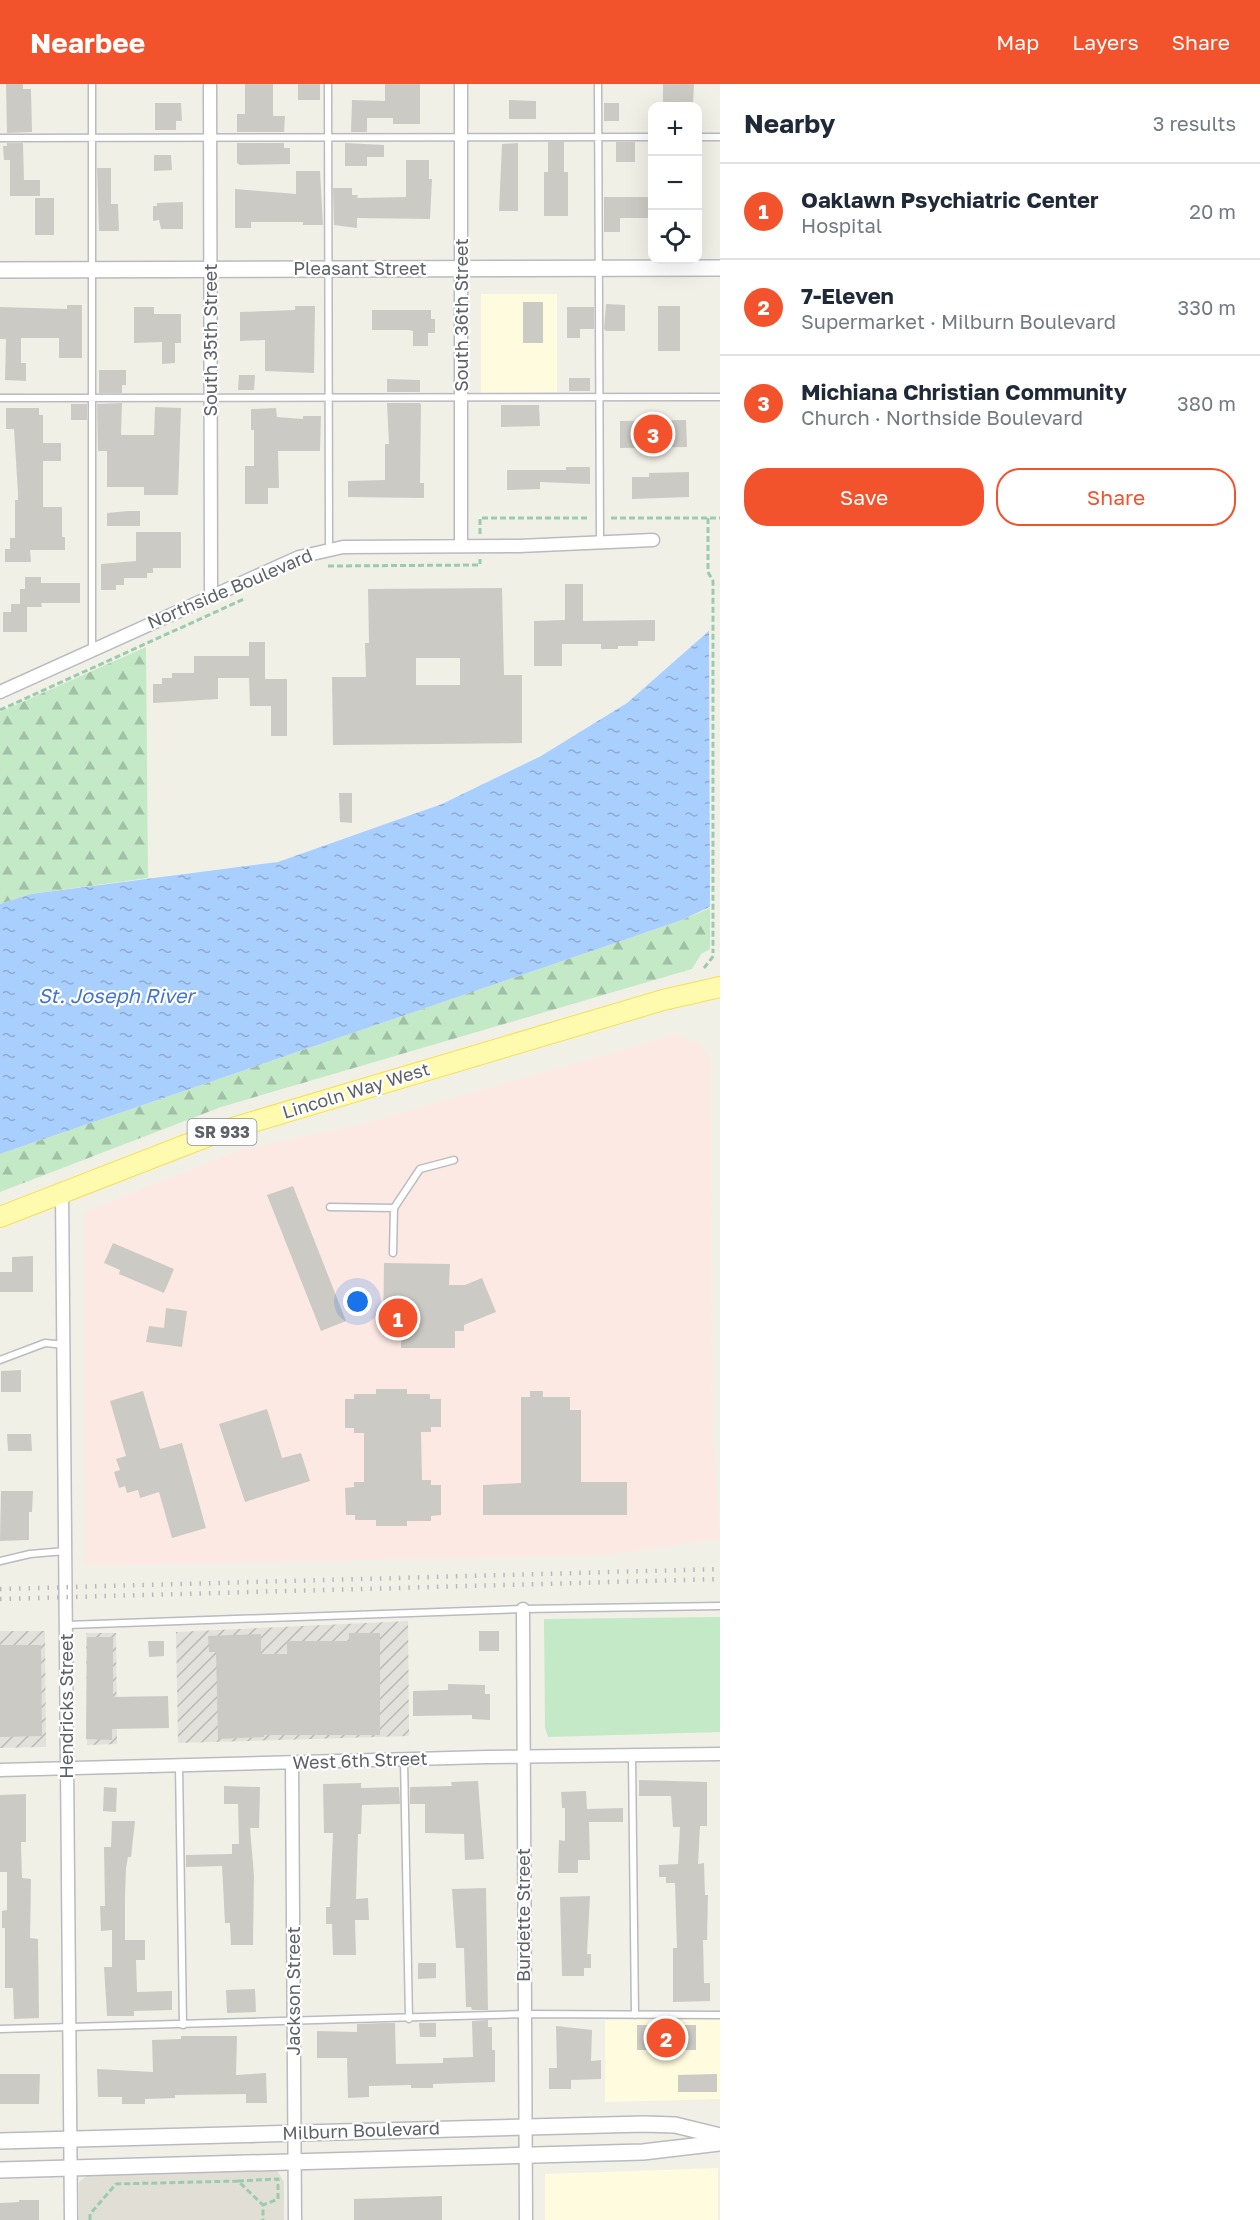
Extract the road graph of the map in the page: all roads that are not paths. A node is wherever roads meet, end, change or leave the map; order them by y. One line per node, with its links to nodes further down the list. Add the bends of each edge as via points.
1 (92, 84): 12 (lane)
2 (210, 84): 13 (street, South 35th Street)
3 (328, 84): 14 (lane)
4 (461, 84): 6 (street, South 36th Street)
5 (598, 84): 7 (lane)
6 (461, 137): 7 (lane); 14 (lane); 20 (street, South 36th Street)
7 (598, 137): 8 (lane); 15 (lane)
8 (648, 137)
9 (702, 137): 10 (lane)
10 (720, 137)
11 (0, 138): 12 (lane)
12 (93, 138): 13 (lane); 17 (lane)
13 (211, 138): 14 (lane); 18 (street, South 35th Street)
14 (328, 138): 19 (lane)
15 (599, 268): 16 (street, Pleasant Street); 20 (street, Pleasant Street); 27 (lane)
16 (720, 268)
17 (93, 269): 18 (street, Pleasant Street); 21 (street, Pleasant Street); 23 (lane)
18 (211, 269): 19 (street, Pleasant Street); 24 (street, South 35th Street)
19 (328, 269): 20 (street, Pleasant Street); 25 (lane)
20 (461, 269): 26 (street, South 36th Street)
21 (0, 270)
22 (720, 397): 27 (lane)
23 (93, 398): 24 (lane); 28 (lane); 34 (lane)
24 (210, 398): 25 (lane); 33 (street, South 35th Street)
25 (329, 398): 26 (lane); 32 (lane)
26 (462, 398): 27 (lane); 31 (street, South 36th Street)
27 (599, 398): 30 (lane)
28 (0, 399)
29 (653, 540): 30 (street, Northside Boulevard)
30 (600, 542): 31 (street, Northside Boulevard)
31 (461, 546): 32 (street, Northside Boulevard)
32 (329, 549): 33 (street, Northside Boulevard, via 299,557)
33 (211, 596): 34 (street, Northside Boulevard)
34 (92, 650): 35 (street, Northside Boulevard)
35 (0, 692)
36 (720, 987): 38 (main road, Lincoln Way West / SR 933, via 262,1119)
37 (454, 1160): 40 (lane, via 420,1169)
38 (62, 1192): 41 (main road, Lincoln Way West / SR 933); 43 (street, Hendricks Street)
39 (330, 1207): 40 (lane)
40 (394, 1208): 42 (lane)
41 (0, 1217)
42 (393, 1253)
43 (65, 1345): 44 (lane, via 45,1343); 45 (street, Hendricks Street)
44 (0, 1360)
45 (65, 1551): 46 (lane); 49 (street, Hendricks Street)
46 (0, 1561)
47 (720, 1606): 48 (lane)
48 (523, 1609): 49 (lane); 52 (street, Burdette Street)
49 (67, 1625): 56 (street, Hendricks Street)
50 (720, 1754): 51 (street, West 6th Street)
51 (632, 1756): 52 (street, West 6th Street); 59 (lane)
52 (524, 1757): 53 (street, West 6th Street); 58 (street, Burdette Street)
53 (404, 1760): 54 (street, West 6th Street); 61 (lane)
54 (292, 1763): 55 (street, West 6th Street); 62 (street, Jackson Street)
55 (179, 1765): 56 (street, West 6th Street); 63 (lane)
56 (68, 1768): 57 (street, West 6th Street); 64 (street, Hendricks Street)
57 (0, 1770)
58 (525, 2014): 59 (lane); 61 (lane); 66 (street, Burdette Street)
59 (635, 2015): 60 (lane)
60 (720, 2015)
61 (409, 2019): 62 (lane)
62 (294, 2021): 63 (lane); 67 (street, Jackson Street)
63 (183, 2025): 64 (lane)
64 (69, 2027): 65 (lane); 69 (street, Hendricks Street)
65 (0, 2029)
66 (525, 2127): 67 (street, Milburn Boulevard); 68 (street, Milburn Boulevard, via 675,2125); 72 (street, Burdette Street)
67 (295, 2133): 69 (street, Milburn Boulevard); 73 (street, Jackson Street)
68 (720, 2136)
69 (70, 2139): 70 (street, Milburn Boulevard); 74 (street, Hendricks Street)
70 (0, 2141)
71 (720, 2143): 72 (street, Milburn Boulevard, via 643,2152)
72 (525, 2155): 73 (street, Milburn Boulevard); 78 (street, Burdette Street)
73 (295, 2162): 74 (street, Milburn Boulevard); 77 (street, Jackson Street)
74 (70, 2168): 75 (street, Milburn Boulevard); 76 (street, Hendricks Street)
75 (0, 2170)
76 (71, 2220)
77 (295, 2220)
78 (526, 2220)

